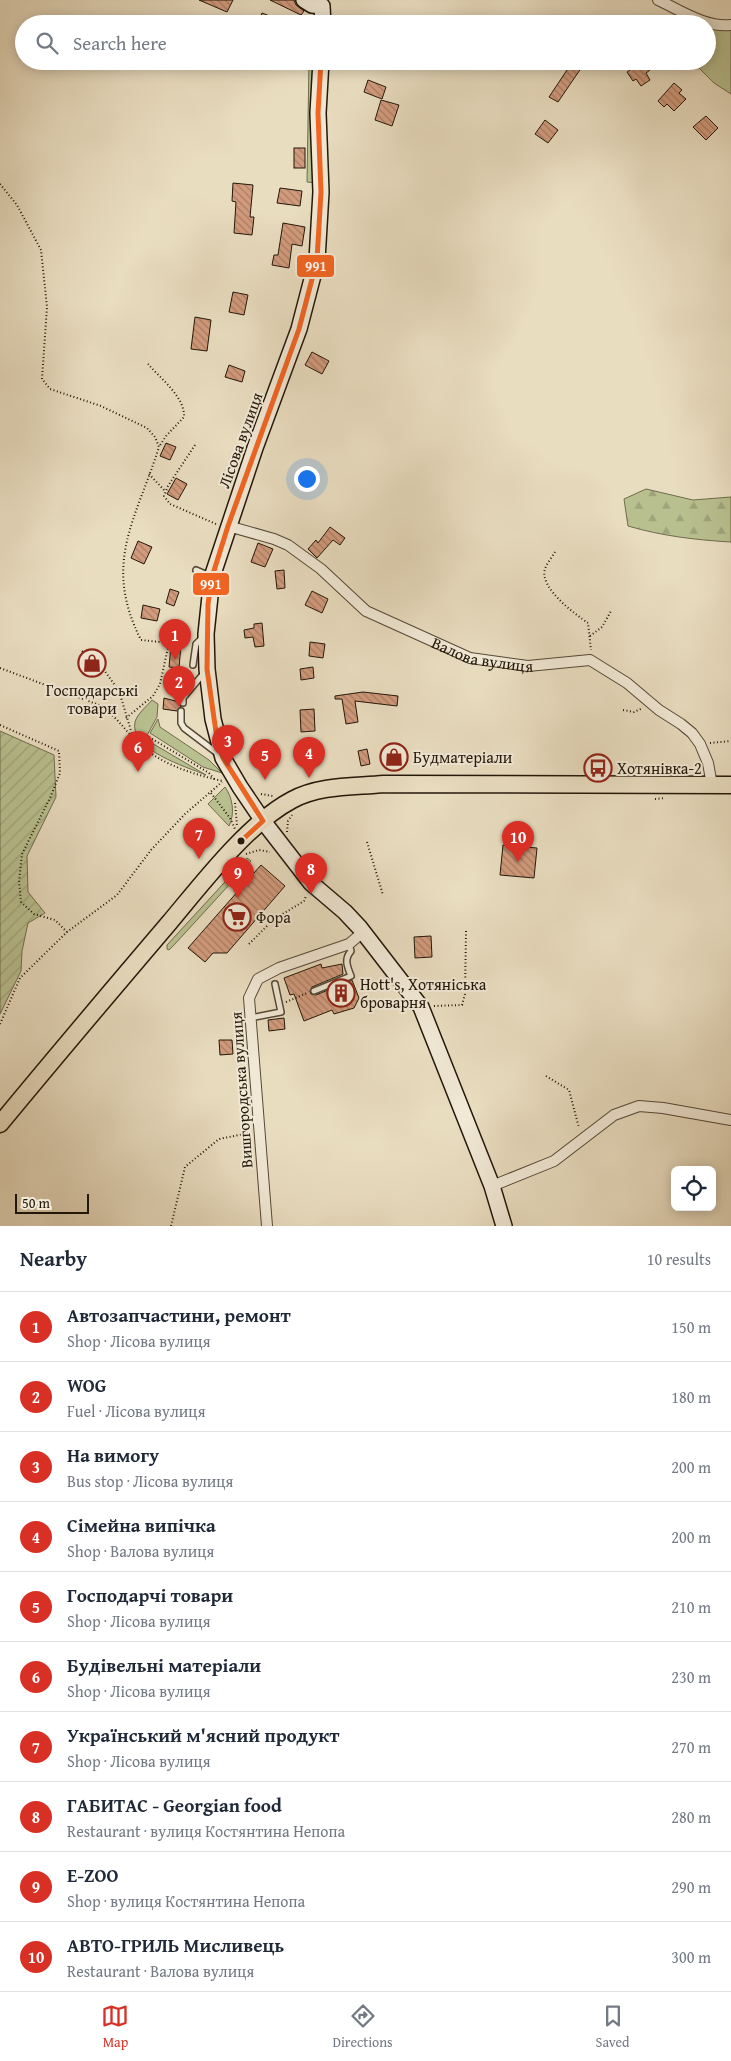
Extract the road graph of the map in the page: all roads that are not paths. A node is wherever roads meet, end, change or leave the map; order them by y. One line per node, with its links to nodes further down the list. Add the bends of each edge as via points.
1 (304, 0): 3 (street, via 312,5)
2 (658, 0): 4 (street)
3 (322, 3)
4 (690, 15)
5 (716, 24): 6 (street)
6 (731, 25)
7 (321, 70): 8 (street, Лісова вулиця, via 317,260 299,329)
8 (228, 526): 10 (street, Лісова вулиця); 15 (street, Валова вулиця, via 288,546 321,569 366,611 470,658 528,666 590,660 682,724 700,744)
9 (196, 570): 10 (lane)
10 (212, 577): 11 (street, Лісова вулиця)
11 (200, 667): 12 (lane); 14 (street, Лісова вулиця)
12 (183, 702)
13 (182, 711): 14 (lane, via 184,728)
14 (224, 758): 17 (street, Лісова вулиця, via 227,780)
15 (712, 784): 16 (main road); 17 (main road, via 384,784 338,787 308,793)
16 (731, 785)
17 (263, 820): 18 (street, Лісова вулиця, via 310,883); 24 (main road, via 205,881)
18 (363, 932): 19 (street, Вишгородська вулиця); 25 (street, Лісова вулиця, via 421,1007)
19 (349, 944): 21 (lane, via 352,950 346,960 350,976); 22 (street, Вишгородська вулиця, via 279,968 258,979 249,998)
20 (275, 984): 22 (lane, via 281,1012)
21 (314, 990)
22 (250, 1018): 26 (street, Вишгородська вулиця)
23 (731, 1120): 25 (street, via 639,1106 614,1115 554,1160)
24 (0, 1124)
25 (492, 1186): 27 (street, Лісова вулиця)
26 (267, 1226)
27 (504, 1226)

